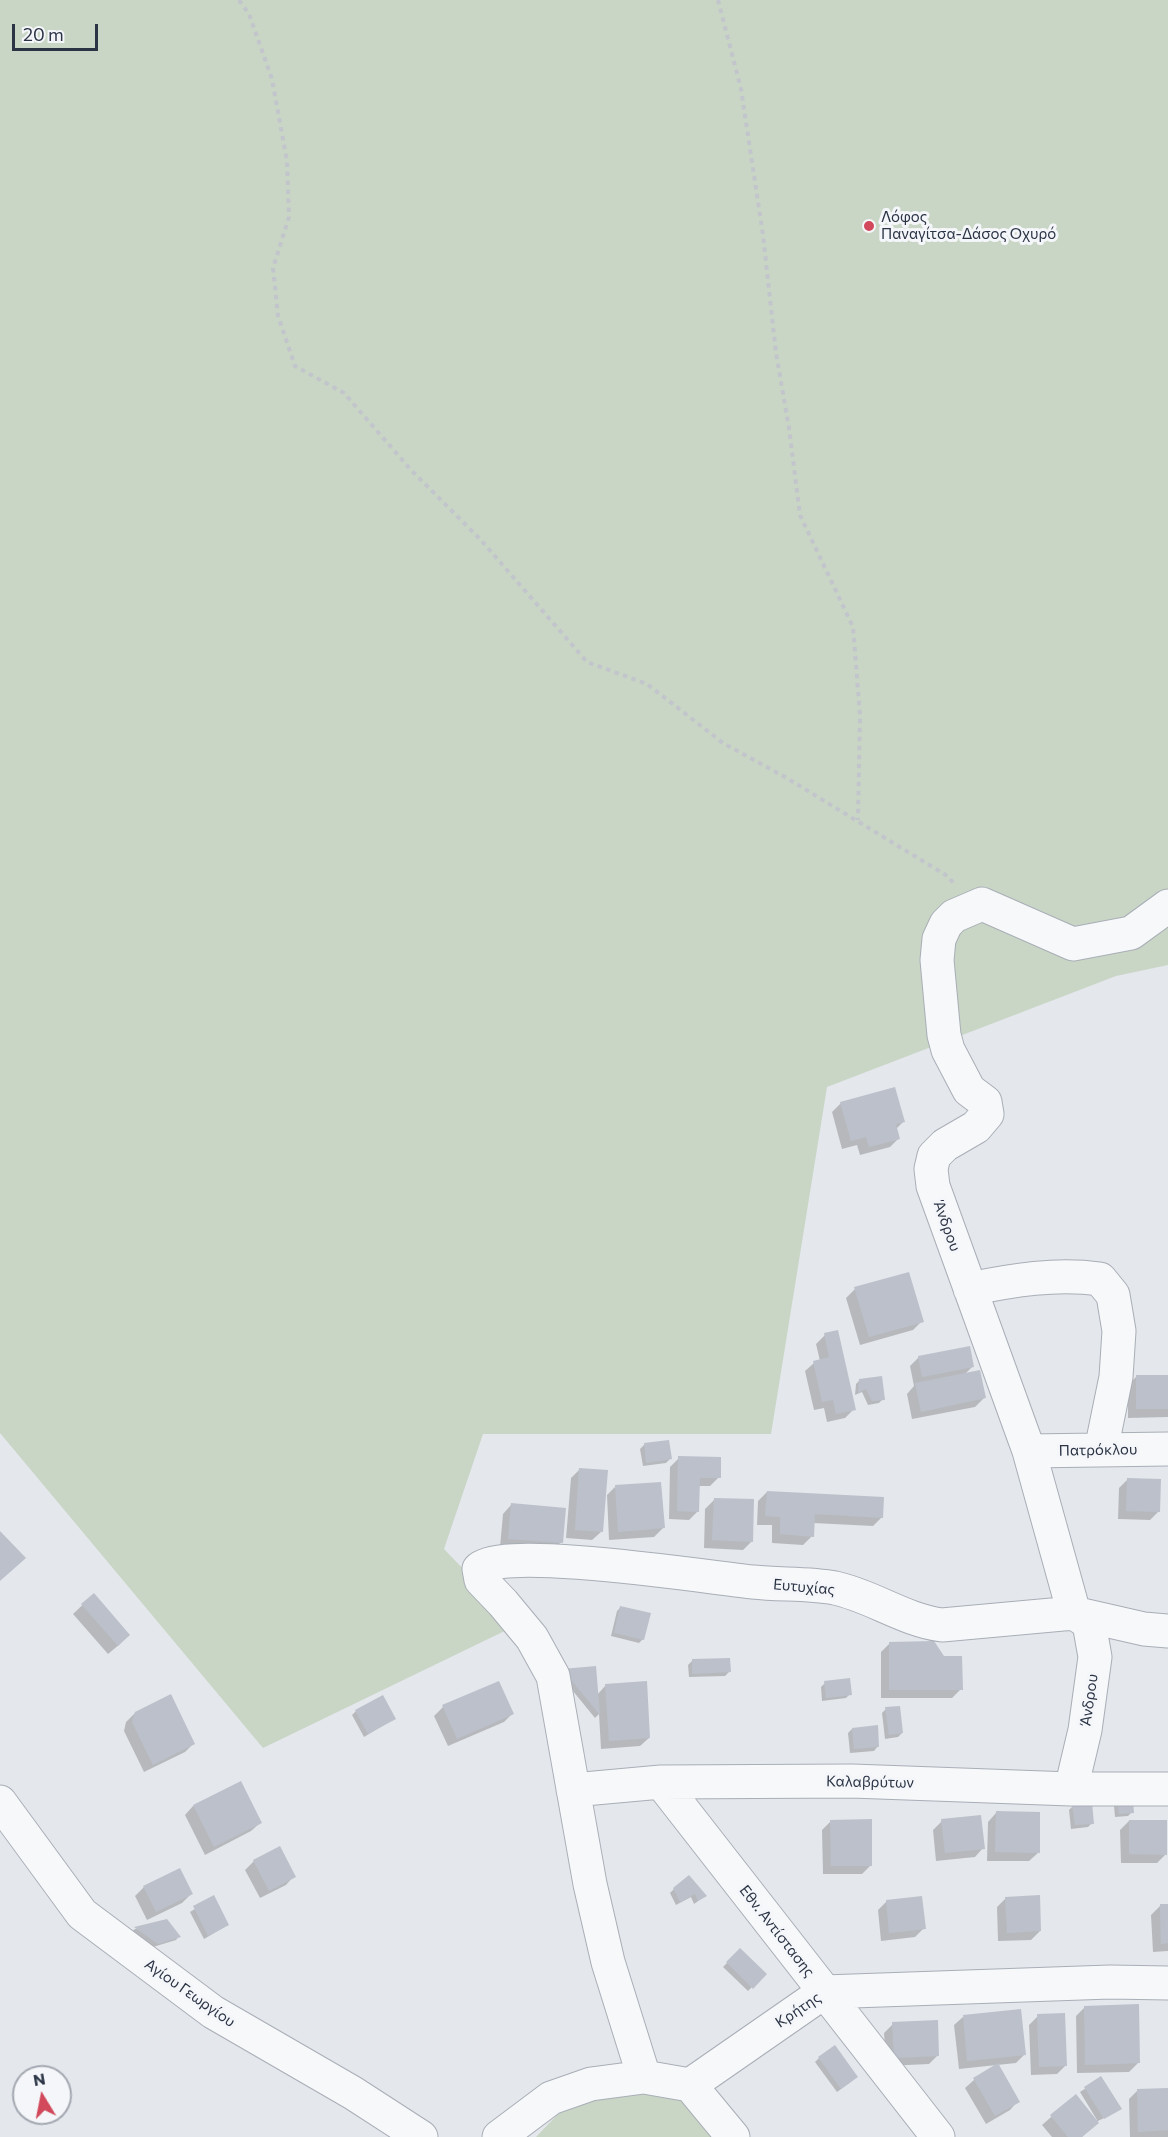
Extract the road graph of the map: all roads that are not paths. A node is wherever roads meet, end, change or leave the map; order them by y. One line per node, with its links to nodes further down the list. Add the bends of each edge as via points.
1 (1168, 906): 2 (street, Άνδρου, via 1131,933 1073,944 982,904 954,916 946,924 939,939 937,960 944,1035 969,1090 985,1102 987,1114 976,1127 945,1145 934,1156 931,1169 933,1186)
2 (970, 1289): 4 (street, via 1010,1280 1074,1276 1100,1280 1113,1295 1119,1331 1116,1377); 5 (street, Άνδρου)
3 (1168, 1449): 4 (street, Πατρόκλου)
4 (1101, 1450): 5 (street, Πατρόκλου)
5 (1029, 1451): 6 (street, Άνδρου)
6 (1074, 1613): 7 (street, Ευτυχίας); 9 (street, Άνδρου, via 1089,1623 1095,1657 1085,1730); 11 (street, Ευτυχίας, via 926,1623 854,1593 831,1588 557,1560 506,1560 483,1565 481,1580 532,1638 553,1676)
7 (1168, 1631)
8 (661, 1782): 9 (street, Καλαβρύτων, via 852,1781); 11 (street, Καλαβρύτων); 14 (street, Εθν. Αντίστασης)
9 (1071, 1789): 10 (street, Καλαβρύτων)
10 (1168, 1789)
11 (573, 1790): 15 (street, via 608,1962)
12 (0, 1802): 17 (street, Αγίου Γεωργίου, via 82,1914 213,2012)
13 (1168, 1983): 14 (street, Κρήτης)
14 (824, 1992): 16 (street, Κρήτης); 20 (street, Εθν. Αντίστασης)
15 (644, 2077): 16 (street); 18 (street, via 591,2084 551,2098)
16 (690, 2085): 19 (street)
17 (421, 2137)
18 (499, 2137)
19 (733, 2137)
20 (938, 2137)

